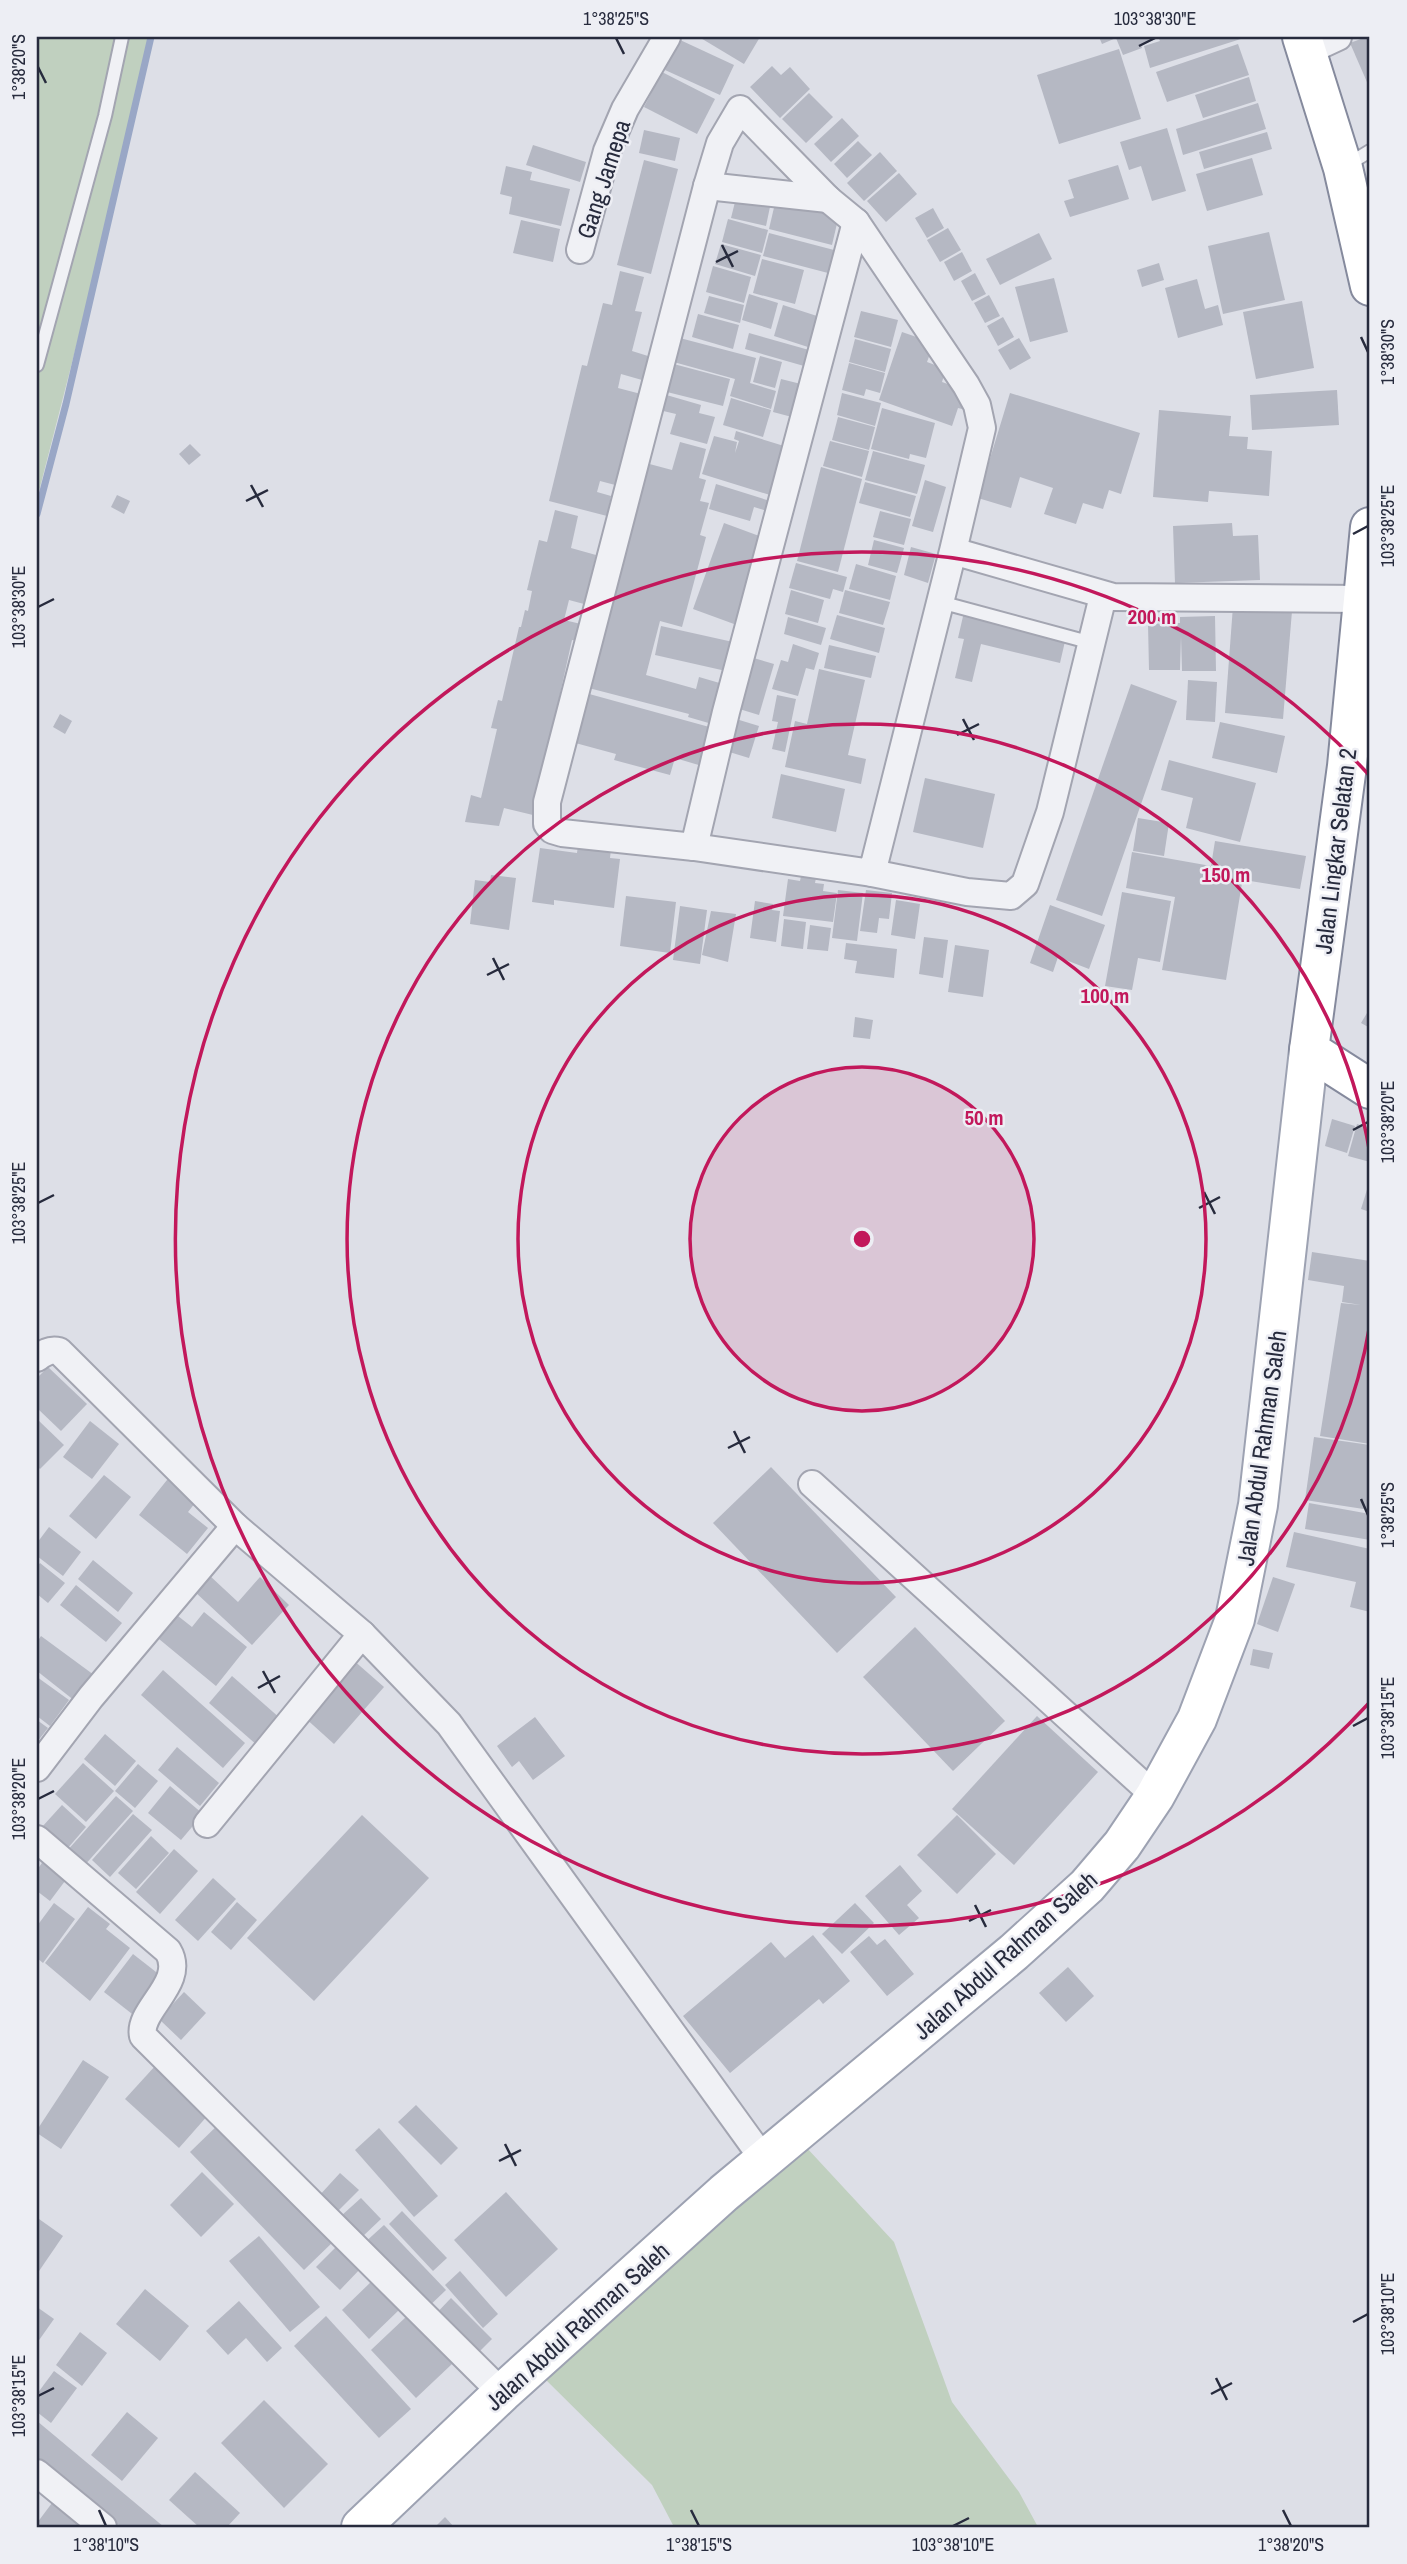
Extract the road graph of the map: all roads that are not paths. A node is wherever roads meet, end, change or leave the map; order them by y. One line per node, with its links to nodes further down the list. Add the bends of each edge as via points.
1 (122, 37): 10 (lane)
2 (667, 37): 8 (street, Gang Jamepa, via 607,150)
3 (1316, 41): 4 (main road)
4 (1356, 160): 9 (main road)
5 (707, 186): 6 (street); 6 (street, via 720,143 740,109); 18 (street, via 545,813 552,830 562,833)
6 (828, 199): 7 (street)
7 (856, 222): 12 (street, via 977,405 982,428); 18 (street)
8 (580, 250)
9 (1370, 286)
10 (37, 365)
11 (1370, 527): 14 (main road, Jalan Lingkar Selatan 2)
12 (953, 551): 13 (street); 15 (street)
13 (1103, 596): 14 (street); 16 (street)
14 (1363, 599): 17 (main road, Jalan Lingkar Selatan 2)
15 (940, 602): 16 (lane); 19 (street)
16 (1092, 643): 19 (street, via 1050,812 1025,884 1018,892 1011,896 967,891)
17 (1358, 767): 20 (main road, Jalan Lingkar Selatan 2)
18 (694, 847): 19 (street)
19 (872, 873)
20 (1309, 1050): 21 (main road); 27 (main road, Jalan Abdul Rahman Saleh, via 1258,1505 1237,1606 1197,1718)
21 (1370, 1089)
22 (37, 1358): 24 (street, via 59,1351)
23 (812, 1484): 27 (street)
24 (235, 1526): 25 (street); 26 (street)
25 (362, 1634): 28 (street); 30 (street, via 449,1724)
26 (37, 1768)
27 (1155, 1796): 30 (main road, Jalan Abdul Rahman Saleh, via 1087,1886)
28 (207, 1824)
29 (37, 1839): 31 (street, via 173,1960 173,1971 142,2025 143,2036)
30 (764, 2160): 31 (main road, Jalan Abdul Rahman Saleh)
31 (502, 2393): 34 (main road, Jalan Abdul Rahman Saleh)
32 (37, 2473): 33 (street)
33 (103, 2527)
34 (361, 2527)

